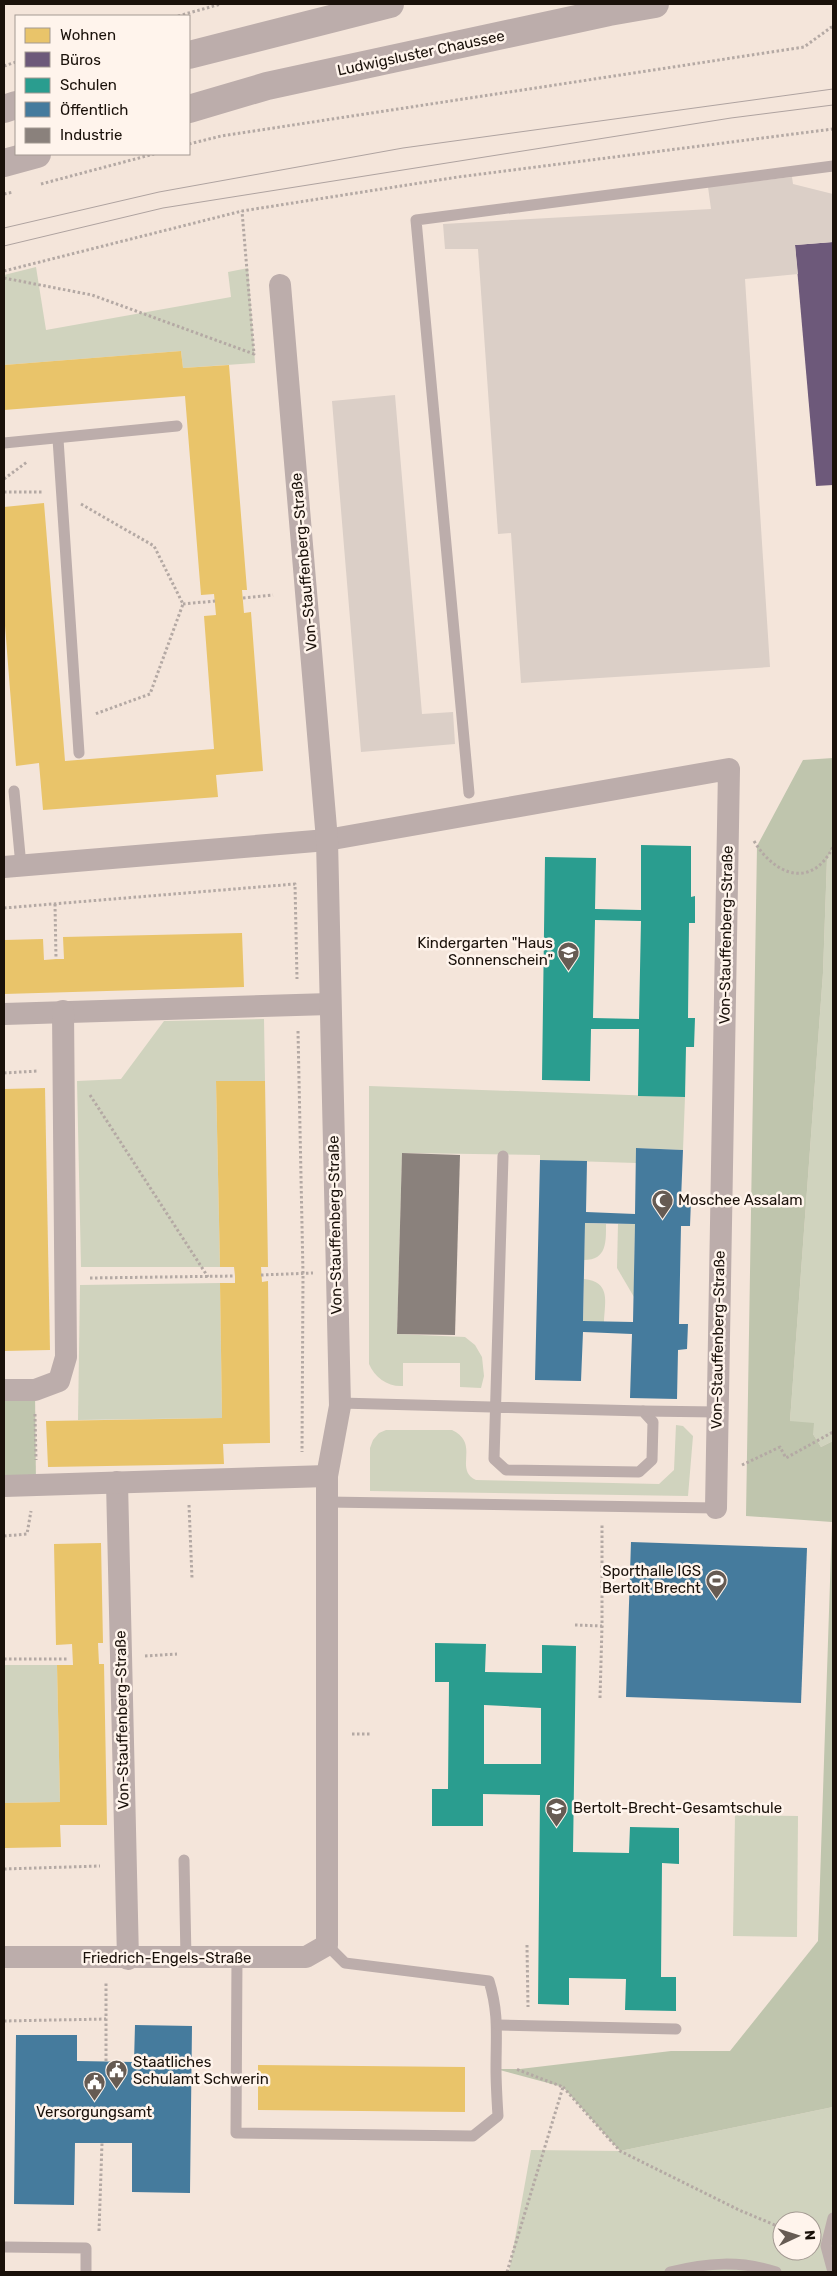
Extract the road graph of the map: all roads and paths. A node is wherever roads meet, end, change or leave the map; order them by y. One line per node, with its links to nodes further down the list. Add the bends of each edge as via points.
1 (222, 4): 4 (path)
2 (390, 4): 7 (street)
3 (655, 4): 8 (street, Ludwigsluster Chaussee, via 267,86)
4 (211, 5): 5 (path)
5 (181, 15)
6 (833, 26): 10 (path, via 804,47 240,133)
7 (190, 56)
8 (190, 109)
9 (833, 129): 18 (path, via 458,177)
10 (190, 144)
11 (33, 155): 13 (street)
12 (150, 155): 15 (path)
13 (4, 163)
14 (833, 166): 34 (lane, via 416,220)
15 (32, 187)
16 (22, 189): 17 (path)
17 (4, 194)
18 (242, 211): 19 (path); 20 (path, via 254,354 92,295)
19 (4, 271)
20 (4, 278)
21 (280, 285): 36 (street, Von-Stauffenberg-Straße)
22 (177, 426): 23 (lane)
23 (58, 439): 24 (lane); 26 (lane)
24 (4, 443)
25 (4, 492): 26 (path)
26 (62, 492): 30 (path, via 154,546); 31 (lane)
27 (273, 595): 28 (path)
28 (243, 598)
29 (215, 601): 30 (path)
30 (183, 604): 31 (path, via 150,694)
31 (77, 720): 32 (lane)
32 (79, 753)
33 (14, 791): 38 (lane)
34 (468, 793)
35 (753, 839): 37 (path, via 771,864 792,873 812,871 827,859)
36 (327, 840): 38 (street, Von-Stauffenberg-Straße); 42 (street, Von-Stauffenberg-Straße); 61 (street, Von-Stauffenberg-Straße, via 729,769)
37 (833, 846)
38 (12, 867)
39 (55, 904): 40 (path); 41 (path); 43 (path, via 295,884)
40 (4, 908)
41 (56, 959)
42 (330, 1004): 43 (street); 50 (street, Von-Stauffenberg-Straße)
43 (298, 1005): 44 (street); 51 (path)
44 (63, 1011): 45 (street); 46 (street)
45 (4, 1014)
46 (63, 1070): 47 (path); 55 (street)
47 (4, 1073)
48 (89, 1094): 54 (path)
49 (503, 1156): 59 (lane)
50 (335, 1271): 51 (path); 58 (street, Von-Stauffenberg-Straße)
51 (303, 1274): 53 (path); 65 (path)
52 (235, 1276): 54 (path)
53 (261, 1276)
54 (208, 1277): 55 (path)
55 (67, 1278): 57 (street, via 66,1357 59,1380)
56 (4, 1390): 57 (street)
57 (34, 1390): 69 (path)
58 (340, 1403): 59 (lane); 64 (street, Von-Stauffenberg-Straße)
59 (496, 1407): 60 (lane); 60 (lane, via 494,1459 506,1470 639,1472 652,1460 653,1422)
60 (643, 1411): 61 (lane)
61 (717, 1412): 72 (street, Von-Stauffenberg-Straße)
62 (833, 1432): 63 (path, via 786,1458 780,1447)
63 (747, 1463)
64 (327, 1476): 65 (street); 70 (street, Von-Stauffenberg-Straße)
65 (302, 1477): 66 (street)
66 (188, 1480): 67 (street); 74 (path)
67 (117, 1482): 69 (street); 81 (street, Von-Stauffenberg-Straße)
68 (4, 1486): 69 (street)
69 (36, 1486): 73 (path, via 27,1534)
70 (327, 1502): 71 (lane); 83 (street, Von-Stauffenberg-Straße)
71 (602, 1507): 72 (lane); 76 (path)
72 (716, 1508)
73 (4, 1536)
74 (192, 1578)
75 (576, 1625): 76 (path)
76 (602, 1626): 79 (path)
77 (67, 1658): 78 (path)
78 (4, 1659)
79 (600, 1698)
80 (184, 1860): 89 (lane)
81 (126, 1865): 82 (path); 88 (street, Von-Stauffenberg-Straße)
82 (4, 1869)
83 (327, 1945): 86 (street, Friedrich-Engels-Straße, via 306,1957); 93 (lane, via 345,1963 488,1981 496,2002)
84 (527, 1945): 92 (path)
85 (4, 1957): 87 (street, Friedrich-Engels-Straße)
86 (237, 1957): 89 (street, Friedrich-Engels-Straße); 96 (lane, via 236,2133 473,2136 498,2116)
87 (106, 1958): 88 (street, Friedrich-Engels-Straße); 90 (path)
88 (128, 1958): 89 (street, Friedrich-Engels-Straße)
89 (186, 1958)
90 (106, 2019): 91 (path); 95 (path)
91 (4, 2020)
92 (528, 2025): 93 (lane); 94 (lane)
93 (498, 2026): 96 (lane)
94 (676, 2030)
95 (106, 2061)
96 (496, 2069): 97 (path, via 520,2068)
97 (563, 2087): 100 (path, via 620,2150); 104 (path)
98 (102, 2143): 101 (path)
99 (833, 2218): 107 (lane, via 826,2246)
100 (772, 2224)
101 (99, 2231)
102 (4, 2247): 103 (lane, via 86,2248)
103 (86, 2272)
104 (507, 2272)
105 (670, 2272): 106 (lane, via 702,2264 757,2266)
106 (776, 2272)
107 (833, 2272)

